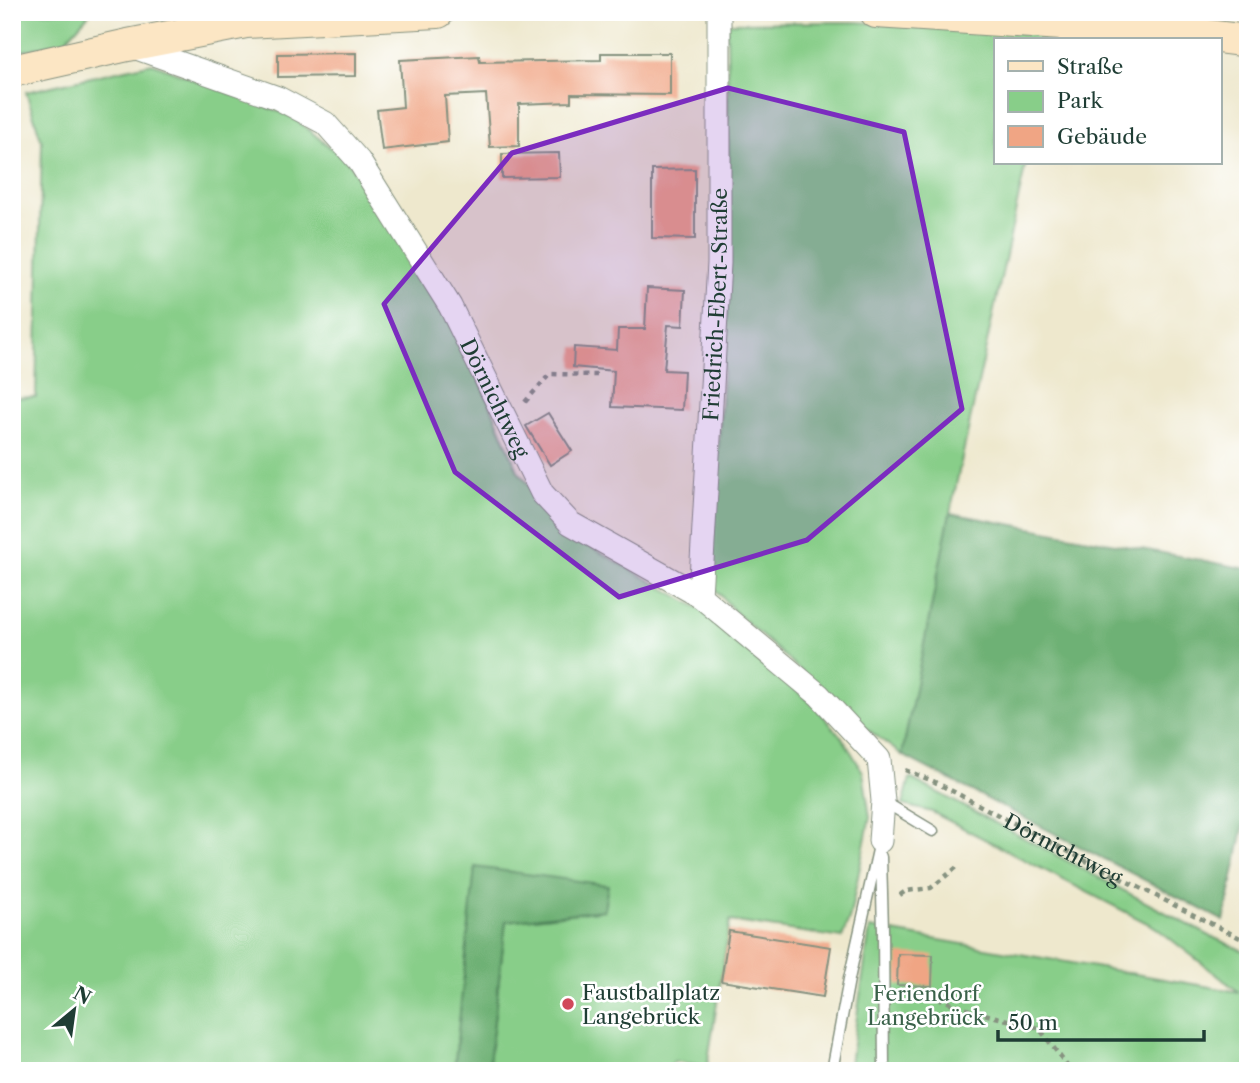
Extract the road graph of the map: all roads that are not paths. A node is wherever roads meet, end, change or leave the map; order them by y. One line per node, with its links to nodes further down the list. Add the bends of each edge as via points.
1 (438, 12): 5 (main road, via 246,22)
2 (719, 12): 7 (street, Friedrich-Ebert-Straße, via 719,263)
3 (876, 12): 4 (main road, via 1169,31)
4 (1248, 41)
5 (128, 45): 6 (main road); 7 (street, Dörnichtweg, via 278,98 326,123 359,161 450,306 542,493 570,523)
6 (12, 71)
7 (700, 596): 8 (street, Dörnichtweg, via 819,695 879,759)
8 (883, 801): 9 (lane); 10 (street)
9 (933, 831)
10 (880, 841): 11 (lane); 12 (lane)
11 (832, 1071)
12 (884, 1071)

